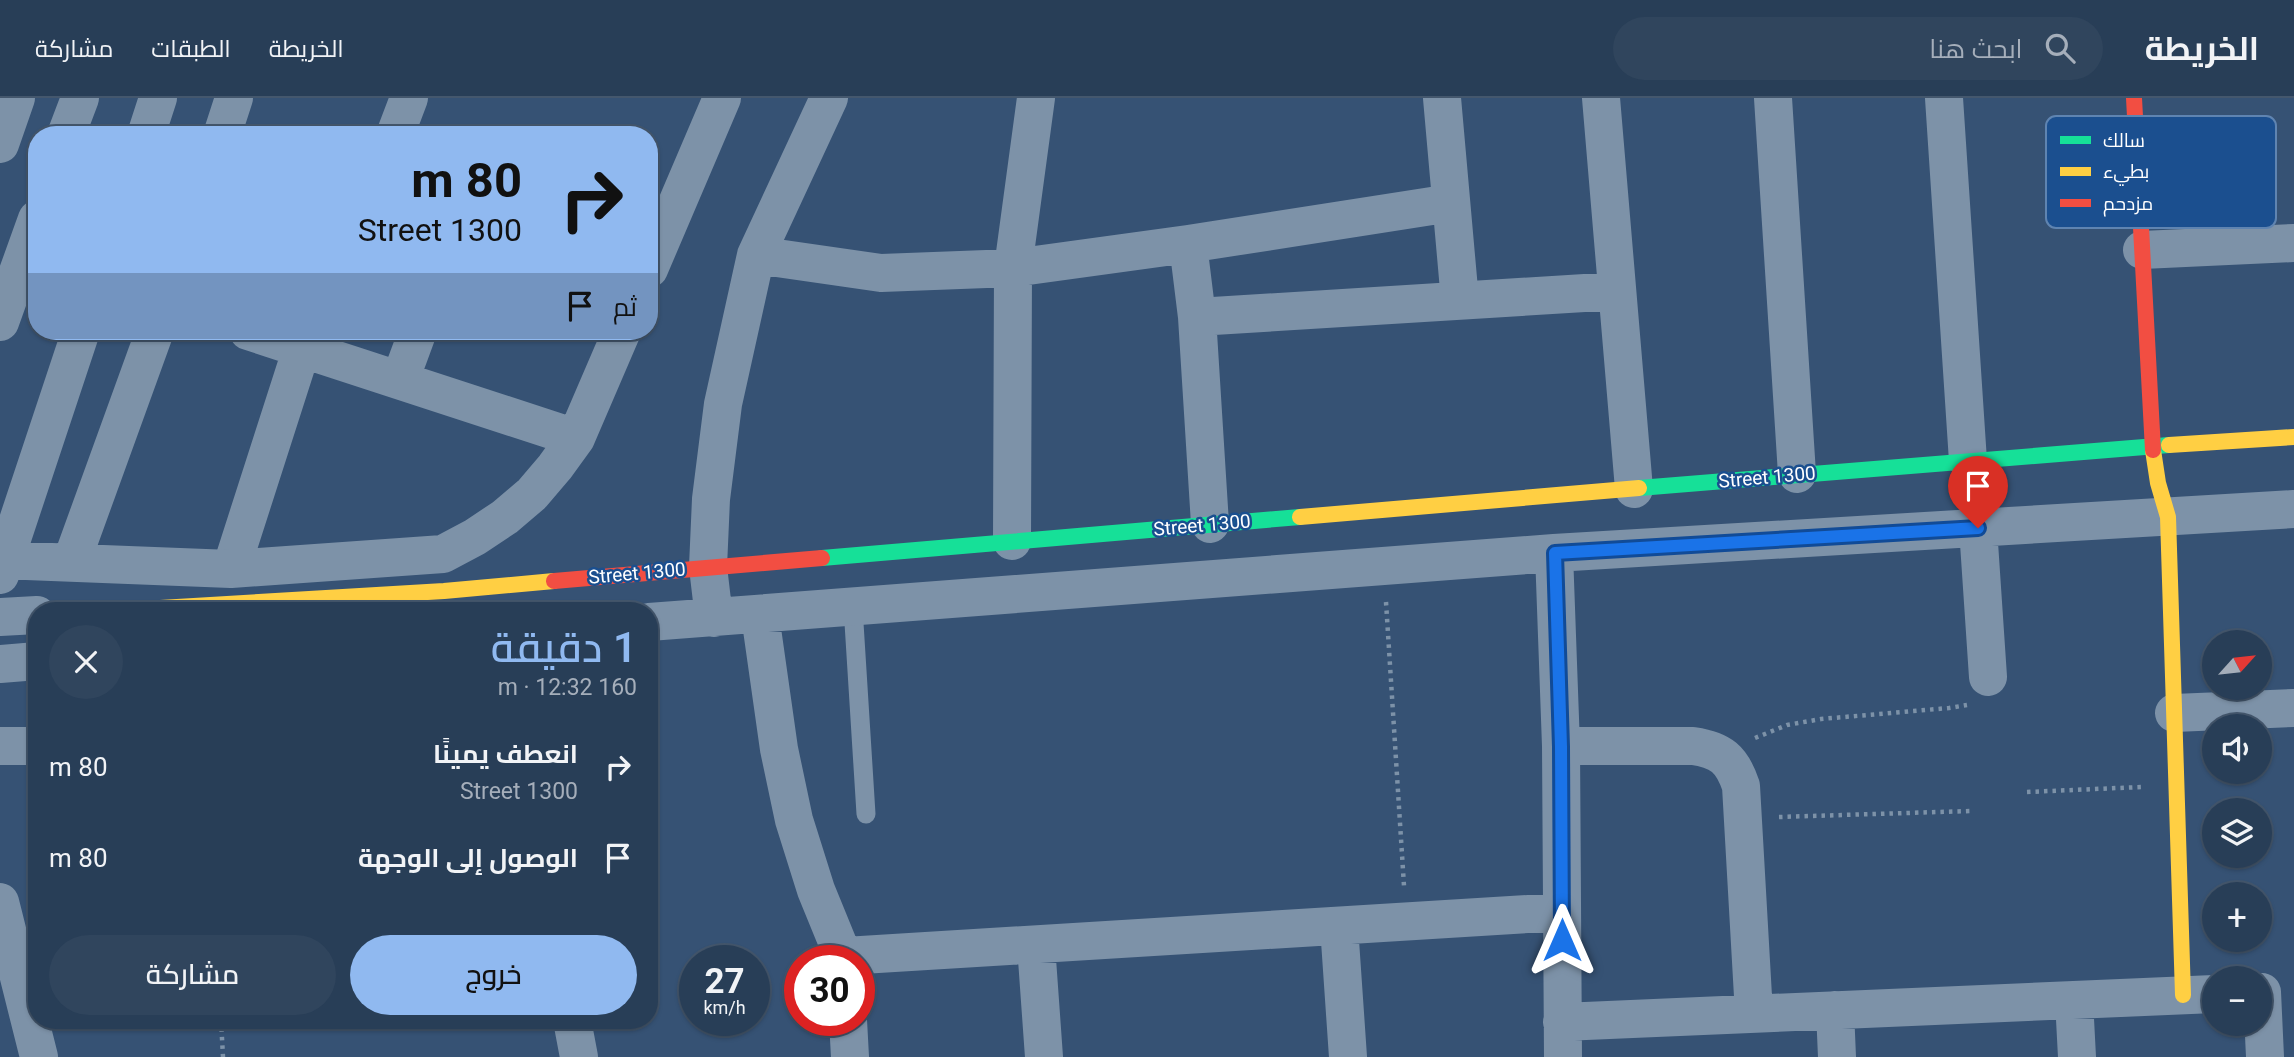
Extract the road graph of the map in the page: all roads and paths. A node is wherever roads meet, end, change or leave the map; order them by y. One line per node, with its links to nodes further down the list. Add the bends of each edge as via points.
1 (79, 98): 14 (street)
2 (158, 98): 15 (street)
3 (234, 98): 16 (street)
4 (829, 98): 25 (street)
5 (1036, 98): 26 (street)
6 (1442, 98): 18 (street)
7 (1601, 98): 27 (street)
8 (1773, 98): 42 (street)
9 (1944, 98): 41 (street)
10 (2134, 98): 13 (street)
11 (718, 99): 19 (street)
12 (10, 102): 17 (street)
13 (2135, 116)
14 (69, 126)
15 (149, 126)
16 (225, 126)
17 (0, 144)
18 (1451, 203): 23 (street); 28 (street)
19 (658, 225)
20 (2141, 228): 24 (street)
21 (2294, 243): 24 (street)
22 (28, 244): 30 (street)
23 (1188, 244): 26 (street); 29 (street)
24 (2142, 250): 40 (street)
25 (756, 255): 26 (street, via 881,273); 53 (street, via 723,404)
26 (1013, 268): 48 (street)
27 (1618, 291): 28 (street); 43 (street)
28 (1460, 301): 29 (street)
29 (1197, 317): 46 (street)
30 (0, 322)
31 (78, 340): 51 (street)
32 (152, 340): 50 (street)
33 (277, 340): 36 (street)
34 (415, 340): 37 (street)
35 (618, 340): 39 (street)
36 (302, 348): 37 (street); 54 (street)
37 (400, 380): 39 (street)
38 (2294, 437): 40 (street, Street 1300)
39 (576, 438): 54 (street, via 531,494 505,517 443,554)
40 (2153, 446): 41 (street, Street 1300); 45 (street)
41 (1968, 461): 42 (street, Street 1300)
42 (1797, 474): 43 (street, Street 1300)
43 (1634, 489): 46 (street, Street 1300)
44 (2294, 509): 45 (street)
45 (2168, 517): 47 (street); 66 (street)
46 (1210, 524): 48 (street, Street 1300)
47 (1978, 528): 49 (street); 64 (street)
48 (1013, 541): 53 (street, Street 1300)
49 (1555, 553): 52 (street); 69 (street)
50 (71, 563): 51 (street); 54 (street)
51 (2, 565)
52 (1383, 566): 56 (street); 78 (path)
53 (708, 567): 55 (street, Street 1300); 60 (street)
54 (231, 569)
55 (260, 602)
56 (853, 607): 58 (street); 74 (lane)
57 (28, 615): 59 (street)
58 (760, 615): 60 (street); 80 (street, via 794,820)
59 (0, 617)
60 (714, 618): 61 (street)
61 (658, 621)
62 (28, 662): 63 (street)
63 (0, 664)
64 (1987, 677): 70 (path, via 1981,693 1967,705 1787,725)
65 (2294, 708): 66 (street)
66 (2174, 713): 71 (street)
67 (0, 746): 68 (street)
68 (28, 746)
69 (1561, 747): 70 (street, via 1693,746); 77 (street)
70 (1724, 757): 75 (street, via 1741,786)
71 (2176, 786): 72 (path); 85 (street)
72 (2027, 792)
73 (1970, 811): 75 (path)
74 (866, 814)
75 (1743, 819): 88 (street)
76 (0, 902): 82 (street)
77 (1561, 912): 78 (street); 94 (street)
78 (1406, 922): 79 (street)
79 (1339, 926): 81 (street); 100 (street)
80 (839, 945)
81 (1036, 945): 83 (street); 99 (street)
82 (24, 947): 84 (street)
83 (875, 956)
84 (28, 976)
85 (2198, 994): 86 (street)
86 (2074, 1000): 87 (street); 102 (street)
87 (1835, 1010): 88 (street); 101 (street)
88 (1754, 1014): 94 (street)
89 (35, 1029): 95 (street)
90 (221, 1029): 96 (path)
91 (574, 1029): 97 (street)
92 (849, 1036): 98 (street)
93 (2267, 1036): 103 (street)
94 (1562, 1040)
95 (39, 1057)
96 (223, 1057)
97 (579, 1057)
98 (850, 1057)
99 (1044, 1057)
100 (1348, 1057)
101 (1837, 1057)
102 (2077, 1057)
103 (2265, 1057)

